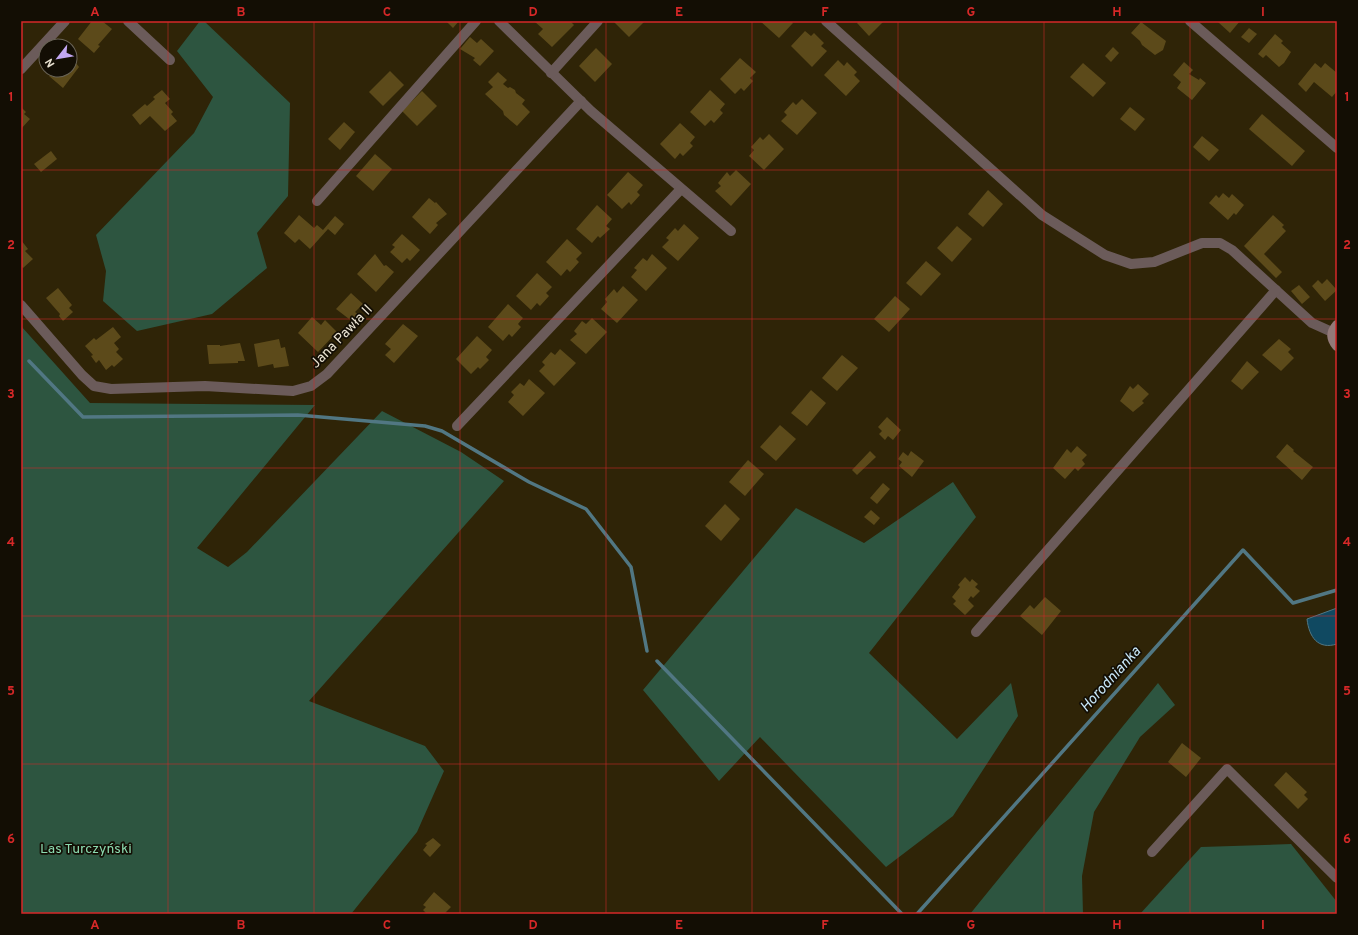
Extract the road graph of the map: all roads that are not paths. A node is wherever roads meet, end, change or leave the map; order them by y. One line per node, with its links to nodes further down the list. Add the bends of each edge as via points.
1 (65, 21): 9 (street)
2 (128, 21): 8 (street)
3 (476, 21): 14 (street)
4 (500, 21): 10 (street)
5 (598, 21): 10 (street)
6 (826, 21): 16 (street, via 1042,215 1105,255 1131,264 1147,263 1202,243 1220,243 1232,250)
7 (1190, 21): 12 (street)
8 (170, 60)
9 (21, 69)
10 (552, 73): 11 (street)
11 (581, 101): 13 (street); 17 (street, Jana Pawła II, via 327,374 311,386 293,391 206,386 94,386)
12 (1337, 148)
13 (681, 189): 15 (street); 20 (street)
14 (317, 201)
15 (731, 231)
16 (1276, 290): 18 (street, via 1312,323); 21 (street)
17 (21, 305)
18 (1335, 328): 19 (street, via 1333,341)
19 (1337, 346)
20 (457, 426)
21 (976, 632)
22 (1152, 852): 23 (street, via 1227,769)
23 (1337, 878)

